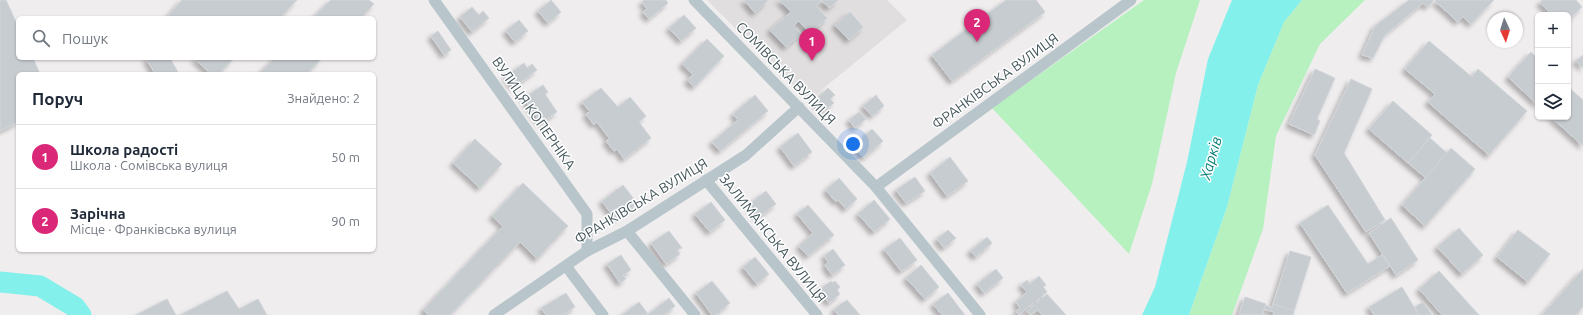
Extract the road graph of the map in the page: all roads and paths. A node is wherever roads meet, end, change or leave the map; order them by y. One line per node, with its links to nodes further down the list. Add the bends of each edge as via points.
1 (434, 0): 8 (street, ВУЛИЦЯ КОПЕРНІКА, via 587,214)
2 (694, 0): 4 (street, СОМІВСЬКА ВУЛИЦЯ)
3 (1131, 0): 6 (street, ФРАНКІВСЬКА ВУЛИЦЯ)
4 (799, 107): 5 (street, ФРАНКІВСЬКА ВУЛИЦЯ, via 746,155); 6 (street, СОМІВСЬКА ВУЛИЦЯ)
5 (706, 180): 7 (street, ФРАНКІВСЬКА ВУЛИЦЯ); 13 (street, ЗАЛИМАНСЬКА ВУЛИЦЯ)
6 (876, 187): 14 (street, СОМІВСЬКА ВУЛИЦЯ)
7 (627, 231): 8 (street, ФРАНКІВСЬКА ВУЛИЦЯ); 12 (street)
8 (587, 251): 9 (street, ФРАНКІВСЬКА ВУЛИЦЯ)
9 (566, 266): 10 (street, ФРАНКІВСЬКА ВУЛИЦЯ); 11 (street)
10 (494, 315)
11 (603, 315)
12 (695, 315)
13 (817, 315)
14 (980, 315)

